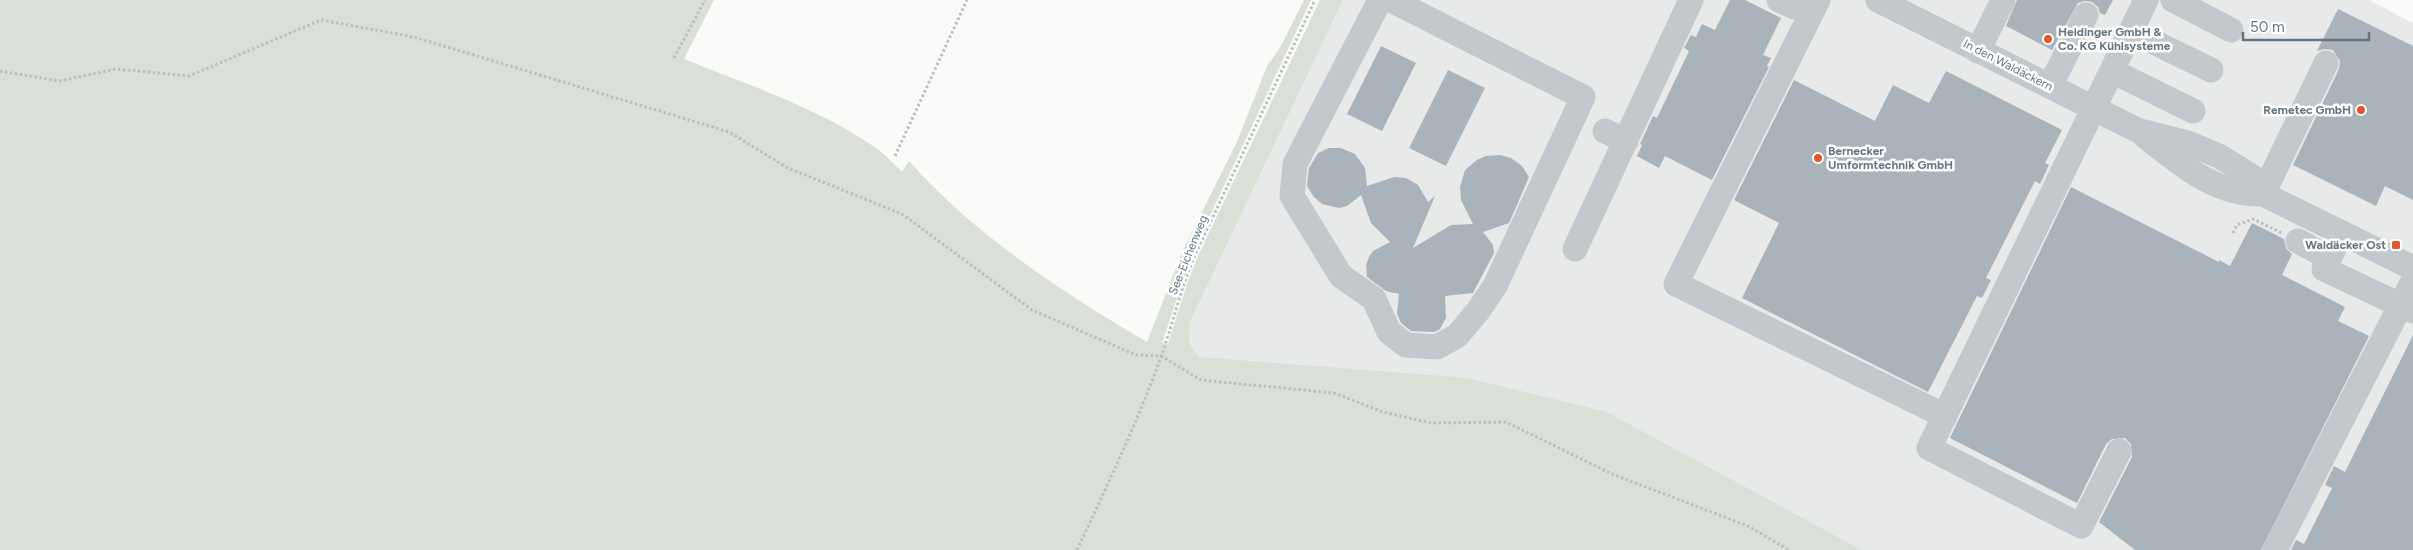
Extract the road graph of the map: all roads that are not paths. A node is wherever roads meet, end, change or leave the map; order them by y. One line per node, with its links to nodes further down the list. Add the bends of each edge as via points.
1 (1380, 0): 2 (street, via 1294,164 1292,196 1341,276 1374,299 1389,332 1406,345 1437,348 1457,336 1495,286 1583,97)
2 (1391, 0)
3 (1692, 0): 22 (street, via 1615,136)
4 (1878, 0): 12 (street, In den Waldäckern)
5 (2003, 0): 12 (street)
6 (2146, 0): 11 (street)
7 (2173, 0): 10 (street)
8 (1797, 2): 27 (street, via 1676,284)
9 (2086, 15): 16 (street)
10 (2231, 30)
11 (2130, 31): 14 (street); 15 (street)
12 (1978, 51): 16 (street, In den Waldäckern)
13 (2326, 63): 19 (street)
14 (2211, 70)
15 (2112, 71): 17 (street); 18 (street)
16 (2050, 86): 17 (street, In den Waldäckern)
17 (2094, 108): 19 (street, In den Waldäckern, via 2137,130 2188,143 2219,156 2256,180); 27 (street)
18 (2193, 111)
19 (2263, 194): 20 (street, In den Waldäckern)
20 (2342, 233): 23 (street); 24 (street, In den Waldäckern)
21 (2298, 241): 23 (street)
22 (1576, 249)
23 (2329, 258): 26 (street, via 2324,269)
24 (2413, 268)
25 (2413, 281): 26 (street)
26 (2407, 308): 29 (street, via 2309,500)
27 (1945, 416): 28 (street, via 1929,448 2081,526)
28 (2119, 451)
29 (2275, 550)

